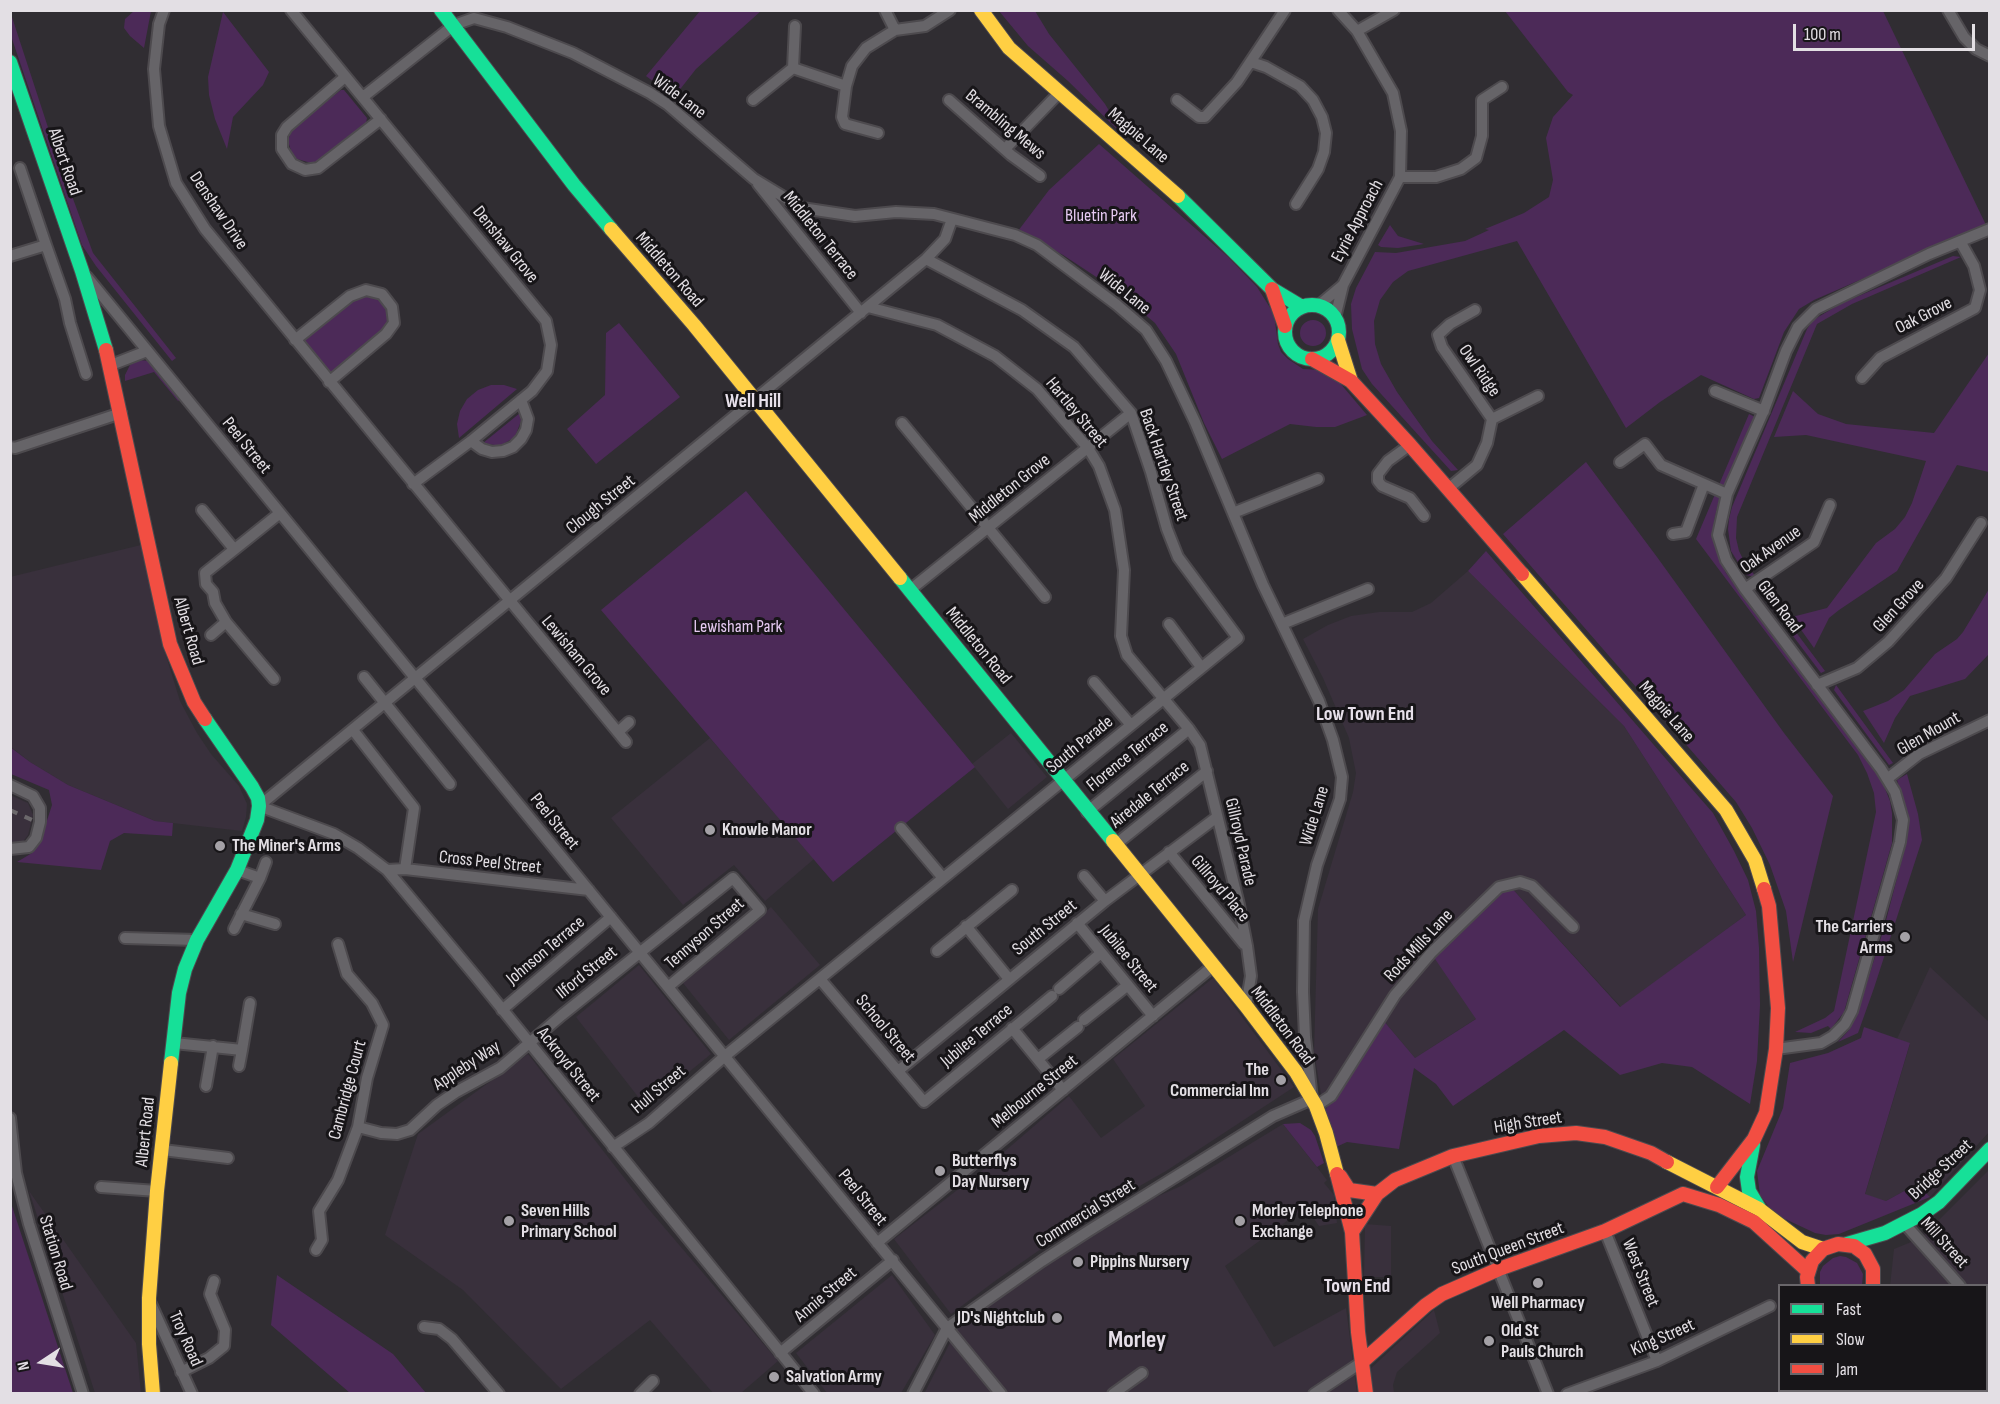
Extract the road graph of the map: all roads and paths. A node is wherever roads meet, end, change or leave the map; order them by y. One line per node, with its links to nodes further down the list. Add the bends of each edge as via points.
1 (164, 10): 50 (street, Denshaw Drive, via 154,69 159,126 176,183 205,229)
2 (291, 10): 19 (street, Denshaw Grove)
3 (441, 10): 11 (street, Middleton Road)
4 (885, 10): 13 (street)
5 (950, 10): 13 (street, via 925,26)
6 (981, 10): 22 (street, Magpie Lane, via 1010,48)
7 (1285, 10): 16 (street)
8 (1338, 10): 14 (street, Eyrie Approach)
9 (1394, 10): 14 (street)
10 (1948, 10): 15 (street, via 1964,37)
11 (454, 25): 23 (street, Wide Lane); 33 (street, Wide Lane, via 474,18 491,22 603,68 667,104); 62 (street, Middleton Road, via 574,185)
12 (795, 26): 18 (street)
13 (895, 30): 20 (street, via 866,48 852,66)
14 (1357, 32): 32 (street, Eyrie Approach, via 1393,93 1401,131)
15 (1989, 56)
16 (1251, 62): 26 (street, via 1205,117 1198,117); 34 (street, via 1300,86 1322,117 1326,133 1324,152 1318,170)
17 (11, 67): 41 (street, Albert Road)
18 (793, 68): 20 (street); 24 (street)
19 (345, 76): 23 (street, Denshaw Grove); 27 (street, via 287,126 282,149 292,164 305,170 318,168)
20 (846, 86): 28 (street, via 842,107 845,124)
21 (1502, 87): 32 (street, via 1482,100 1479,161 1436,177)
22 (1059, 93): 29 (street); 43 (street, Magpie Lane, via 1173,191)
23 (363, 97): 27 (street, Denshaw Grove)
24 (753, 100)
25 (949, 100): 29 (street, Brambling Mews)
26 (1177, 100)
27 (381, 120): 61 (street, Denshaw Grove, via 546,321 551,345 547,371)
28 (878, 133)
29 (1005, 149): 31 (street, Brambling Mews)
30 (20, 168): 38 (street)
31 (1040, 176)
32 (1400, 177): 42 (street, Eyrie Approach)
33 (754, 179): 35 (street, Wide Lane, via 802,208 855,216 897,212); 46 (street, Middleton Terrace, via 787,223)
34 (1296, 204)
35 (952, 219): 40 (street, Clough Street, via 945,239); 81 (street, Wide Lane, via 1015,235 1036,245 1146,330 1166,361)
36 (1989, 229): 37 (street, Glen Road)
37 (1960, 241): 56 (street, Oak Grove, via 1974,266 1980,290 1975,308 1880,358); 63 (street, Glen Road, via 1816,309 1798,327)
38 (46, 245): 39 (street); 55 (street)
39 (10, 256)
40 (926, 259): 46 (street, Clough Street); 65 (street, Back Hartley Street, via 1022,310 1074,347)
41 (82, 271): 52 (street, Peel Street); 54 (street, Albert Road)
42 (1344, 285): 44 (street, Eyrie Approach); 48 (street, Eyrie Approach)
43 (1272, 289): 45 (street, Magpie Lane); 49 (street, Magpie Lane)
44 (1318, 306): 45 (street); 48 (street)
45 (1302, 307): 49 (street, via 1291,314)
46 (865, 310): 62 (street, Clough Street); 71 (street, Hartley Street, via 937,325 995,356 1036,389)
47 (1475, 310): 66 (street, Owl Ridge, via 1438,335 1442,347)
48 (1335, 318): 51 (street)
49 (1285, 326): 53 (street, via 1285,338 1291,349 1300,357)
50 (295, 340): 58 (street, Denshaw Drive); 58 (street, via 350,296 366,290 382,294 392,307 394,323)
51 (1338, 340): 53 (street, via 1328,354); 57 (street, Magpie Lane)
52 (147, 351): 54 (street); 80 (street, Peel Street)
53 (1312, 359): 57 (street, Magpie Lane)
54 (111, 365): 64 (street, Albert Road)
55 (86, 374)
56 (1862, 378)
57 (1352, 381): 69 (street, Magpie Lane)
58 (329, 382): 74 (street, Denshaw Drive)
59 (1715, 391): 63 (street)
60 (1538, 396): 66 (street)
61 (521, 400): 68 (street, Denshaw Grove); 68 (street, via 528,419 521,440 513,447 492,452)
62 (754, 400): 89 (street, Middleton Road); 91 (street, Clough Street)
63 (1764, 411): 77 (street, Glen Road)
64 (121, 413): 70 (street); 117 (street, Albert Road, via 170,644 194,702 252,787)
65 (1131, 413): 71 (street, Middleton Grove); 96 (street, Back Hartley Street, via 1178,557)
66 (1492, 419): 76 (street, Owl Ridge, via 1478,465)
67 (902, 423): 84 (street)
68 (471, 441): 74 (street, Denshaw Grove)
69 (1410, 445): 76 (street, Magpie Lane); 82 (street, via 1388,461 1378,474 1378,481 1410,498)
70 (10, 447)
71 (1088, 448): 84 (street, Middleton Grove); 103 (street, Hartley Street, via 1115,510 1124,570 1121,636 1127,656)
72 (1620, 462): 75 (street, via 1646,444 1661,465)
73 (1318, 479): 81 (street)
74 (413, 484): 91 (street, Denshaw Drive)
75 (1704, 484): 77 (street); 85 (street, via 1686,532)
76 (1448, 489): 163 (street, Magpie Lane, via 1726,810 1755,860 1769,906 1777,997)
77 (1727, 494): 88 (street, Glen Road, via 1718,535 1726,560)
78 (1830, 505): 88 (street, Oak Avenue, via 1814,542)
79 (202, 510): 86 (street)
80 (280, 513): 86 (street); 100 (street, Peel Street)
81 (1233, 513): 94 (street, Wide Lane)
82 (1424, 516)
83 (1981, 523): 102 (street, Glen Grove, via 1946,578 1888,642 1857,668)
84 (989, 528): 89 (street, Middleton Grove); 90 (street)
85 (1673, 534)
86 (234, 549): 92 (street, via 205,573 206,584)
87 (1368, 589): 94 (street)
88 (1745, 589): 102 (street, Glen Road)
89 (910, 590): 114 (street, Middleton Road)
90 (1045, 597)
91 (510, 602): 100 (street, Clough Street); 110 (street, Lewisham Grove)
92 (226, 622): 95 (street); 99 (street)
93 (1169, 624): 97 (street)
94 (1282, 624): 172 (street, Wide Lane, via 1319,701 1334,740 1342,777 1340,799 1317,865 1304,921 1302,992)
95 (211, 635)
96 (1238, 638): 97 (street, South Parade)
97 (1201, 668): 103 (street, South Parade)
98 (364, 677): 104 (street)
99 (274, 679)
100 (416, 679): 104 (street, Clough Street); 133 (street, Peel Street)
101 (1094, 682): 107 (street)
102 (1817, 685): 113 (street, Glen Road)
103 (1164, 698): 107 (street, South Parade); 108 (street, Gillroyd Parade)
104 (385, 704): 109 (street, Clough Street); 115 (street)
105 (1989, 720): 113 (street, Glen Mount, via 1919,754)
106 (629, 722): 110 (street)
107 (1131, 725): 114 (street, South Parade)
108 (1189, 729): 112 (street, Gillroyd Parade, via 1200,745); 118 (street, Florence Terrace)
109 (353, 730): 117 (street, Clough Street); 125 (street, via 414,808)
110 (618, 732): 111 (street, Lewisham Grove)
111 (626, 742)
112 (1207, 771): 119 (street, Gillroyd Parade); 121 (street, Airedale Terrace)
113 (1887, 779): 163 (street, Glen Road, via 1903,820 1900,842 1852,1011 1845,1024 1821,1043)
114 (1063, 780): 118 (street, Middleton Road); 132 (street, South Parade)
115 (450, 784)
116 (10, 785): 122 (street, via 33,796 40,808 40,822 29,847)
117 (259, 806): 126 (street, Albert Road); 127 (street, Ackroyd Street, via 334,834)
118 (1087, 812): 121 (street, Middleton Road)
119 (1217, 817): 123 (street, South Street); 146 (street, Gillroyd Parade)
120 (901, 828): 132 (street)
121 (1115, 846): 128 (street, Middleton Road)
122 (10, 849)
123 (1169, 852): 128 (street, South Street); 146 (street, Gillroyd Place)
124 (266, 862): 130 (street)
125 (405, 869): 127 (street, Cross Peel Street); 133 (street, Cross Peel Street)
126 (237, 870): 130 (street); 144 (street, Albert Road)
127 (387, 870): 157 (street, Ackroyd Street)
128 (1139, 874): 135 (street, South Street); 150 (street, Middleton Road)
129 (1084, 876): 135 (street)
130 (260, 878): 136 (street)
131 (733, 878): 148 (street, Ilford Street); 154 (street, Tennyson Street, via 760,910)
132 (943, 878): 151 (street, South Parade)
133 (589, 890): 137 (street, Peel Street)
134 (1012, 890): 140 (street)
135 (1105, 901): 138 (street, South Street)
136 (241, 914): 139 (street); 142 (street)
137 (611, 917): 148 (street, Peel Street); 157 (street, Johnson Terrace)
138 (1077, 923): 149 (street, Jubilee Street); 152 (street, South Street)
139 (275, 924)
140 (966, 926): 147 (street); 152 (street)
141 (1573, 927): 172 (street, Rods Mills Lane, via 1532,886 1520,882 1499,888 1431,953 1395,995 1331,1096)
142 (234, 928)
143 (125, 938): 144 (street)
144 (197, 940): 160 (street, Albert Road, via 179,993)
145 (338, 944): 174 (street, Cambridge Court, via 347,974 372,1004 383,1025)
146 (1246, 946): 156 (street, Gillroyd Parade, via 1251,976)
147 (937, 951)
148 (640, 952): 154 (street, Peel Street); 161 (street, Ilford Street)
149 (1101, 953): 153 (street, Jubilee Street); 159 (street, Jubilee Terrace)
150 (1213, 966): 156 (street, Middleton Road); 158 (street, Melbourne Street)
151 (820, 979): 165 (street, South Parade); 168 (street, School Street)
152 (1009, 979): 168 (street, South Street)
153 (1128, 985): 158 (street, Jubilee Street); 166 (street)
154 (668, 987): 165 (street, Peel Street)
155 (250, 1003): 164 (street)
156 (1246, 1006): 172 (street, Middleton Road)
157 (502, 1010): 161 (street, Ackroyd Street)
158 (1153, 1016): 170 (street, Melbourne Street)
159 (1012, 1028): 166 (street); 171 (street, Jubilee Terrace)
160 (174, 1043): 162 (street); 178 (street, Albert Road)
161 (529, 1043): 174 (street, Appleby Way, via 500,1068 437,1105 410,1130 397,1134); 176 (street, Ackroyd Street)
162 (213, 1046): 164 (street); 169 (street)
163 (1776, 1049): 175 (street, Magpie Lane, via 1766,1113)
164 (242, 1050): 167 (street)
165 (725, 1056): 176 (street, Hull Street, via 649,1123); 194 (street, Peel Street)
166 (1038, 1059): 170 (street)
167 (239, 1066)
168 (898, 1071): 171 (street, School Street)
169 (206, 1086)
170 (1063, 1090): 194 (street, Melbourne Street)
171 (924, 1102)
172 (1314, 1102): 181 (street, Middleton Road); 209 (street, Commercial Street, via 1273,1116 1042,1261)
173 (10, 1119): 216 (street, Station Road, via 16,1173 28,1224)
174 (358, 1127): 197 (street, Cambridge Court, via 338,1180 319,1211 322,1240)
175 (1754, 1139): 184 (street, Magpie Lane); 188 (street, Magpie Lane, via 1747,1177 1749,1191)
176 (613, 1147): 210 (street, Ackroyd Street)
177 (1989, 1149): 190 (street, Bridge Street, via 1939,1202)
178 (163, 1150): 180 (street); 185 (street, Albert Road)
179 (1454, 1156): 182 (street, High Street, via 1539,1136 1576,1133 1632,1145); 186 (street, High Street, via 1395,1180); 200 (street)
180 (228, 1158)
181 (1334, 1166): 186 (street, via 1349,1190); 192 (street, Middleton Road)
182 (1687, 1174): 184 (street, High Street); 187 (street)
183 (101, 1186): 185 (street, Albert Road)
184 (1721, 1186): 188 (street, High Street); 189 (street, via 1730,1203)
185 (158, 1191): 206 (street, Albert Road)
186 (1377, 1194): 192 (street, High Street)
187 (1683, 1194): 189 (street, via 1719,1204); 191 (street, South Queen Street)
188 (1759, 1209): 196 (street, High Street, via 1802,1242)
189 (1754, 1222): 201 (street)
190 (1904, 1223): 193 (street, Bridge Street); 205 (street, Mill Street)
191 (1605, 1231): 200 (street, South Queen Street); 211 (street, West Street)
192 (1352, 1232): 212 (street, Middleton Road)
193 (1885, 1233): 195 (street, Bridge Street); 199 (street)
194 (878, 1242): 198 (street, Peel Street)
195 (1847, 1244): 196 (street, Bridge Street); 199 (street)
196 (1823, 1248): 201 (street)
197 (316, 1250)
198 (893, 1260): 209 (street, Peel Street); 210 (street, Annie Street)
199 (1870, 1261): 204 (street)
200 (1499, 1269): 212 (street, South Queen Street, via 1442,1294); 227 (street)
201 (1808, 1271): 203 (street)
202 (214, 1281): 213 (street, via 210,1293 225,1330 224,1346)
203 (1808, 1284)
204 (1873, 1284)
205 (1958, 1284)
206 (149, 1298): 213 (street, Troy Road); 217 (street, Albert Road)
207 (1770, 1306): 211 (street, King Street)
208 (424, 1328): 219 (street, via 439,1329 452,1339)
209 (947, 1328): 222 (street, Commercial Street); 223 (street, Peel Street)
210 (780, 1353): 221 (street, Ackroyd Street)
211 (1657, 1361): 228 (street, King Street)
212 (1362, 1362): 225 (street); 226 (street, Middleton Road)
213 (181, 1372): 218 (street, Troy Road)
214 (1142, 1373): 224 (street)
215 (653, 1381): 220 (street)
216 (83, 1394)
217 (153, 1394)
218 (192, 1394)
219 (499, 1394)
220 (640, 1394)
221 (814, 1394)
222 (913, 1394)
223 (1001, 1394)
224 (1113, 1394)
225 (1314, 1394)
226 (1366, 1394)
227 (1548, 1394)
228 (1567, 1394)

